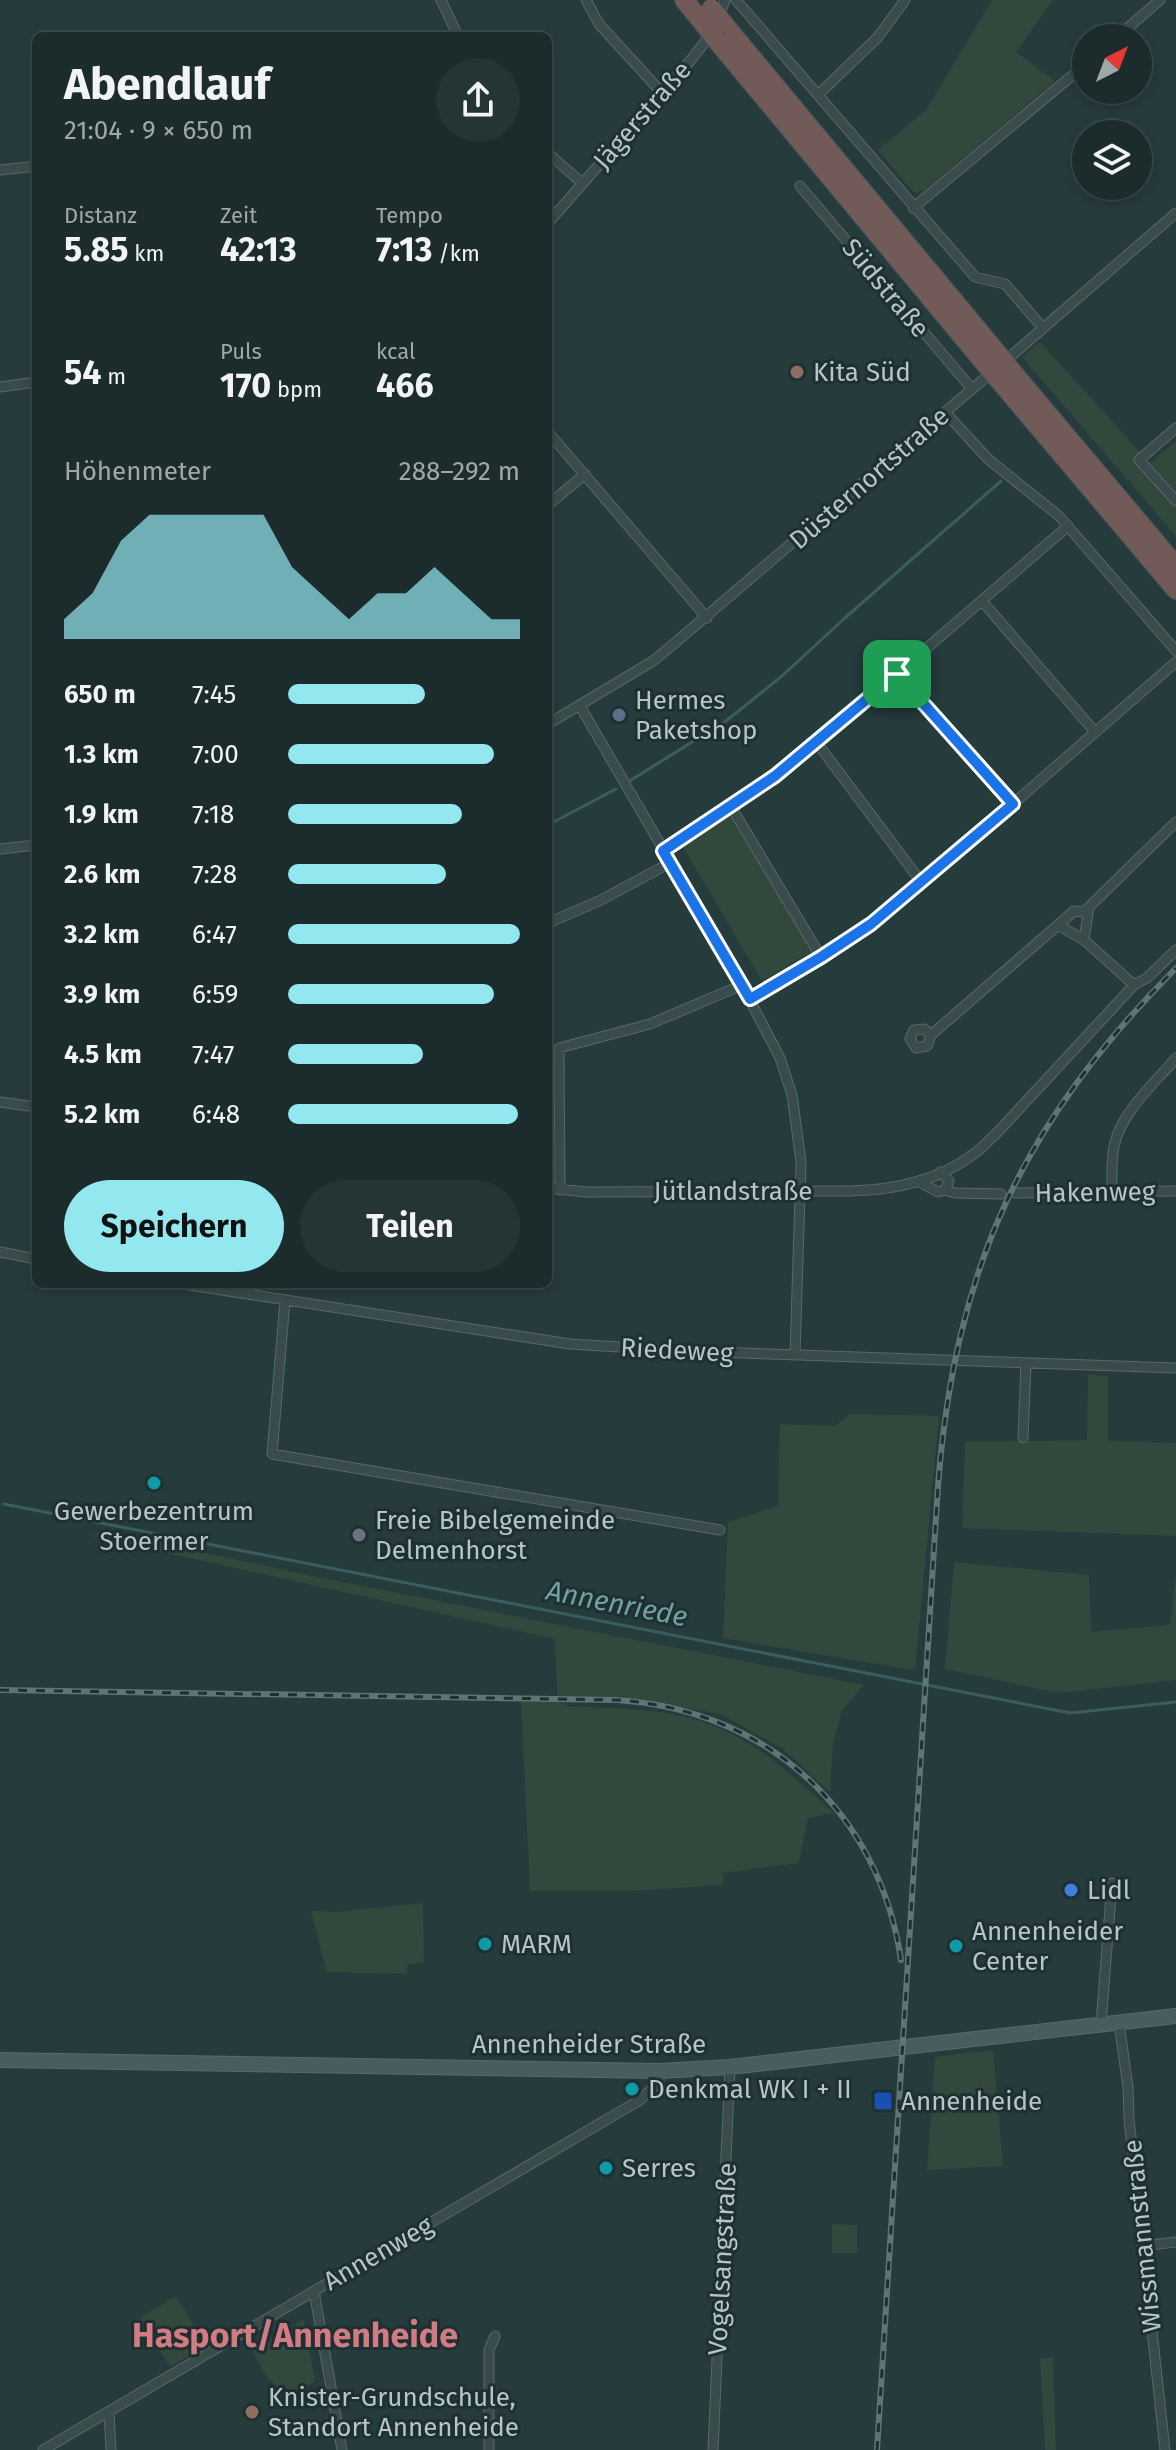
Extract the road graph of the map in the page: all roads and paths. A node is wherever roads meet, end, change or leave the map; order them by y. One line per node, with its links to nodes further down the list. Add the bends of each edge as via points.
1 (441, 0): 9 (street)
2 (586, 0): 11 (street, via 607,33)
3 (684, 0): 7 (highway)
4 (736, 0): 12 (street)
5 (905, 0): 12 (street, via 878,37)
6 (1160, 0): 8 (street)
7 (711, 8): 11 (street, Jägerstraße, via 713,31); 22 (highway, bridge, via 721,33)
8 (1132, 24)
9 (456, 32)
10 (1072, 76): 18 (street)
11 (662, 93): 16 (street, Jägerstraße)
12 (818, 95): 18 (street)
13 (552, 157): 16 (street)
14 (32, 166): 15 (street)
15 (0, 170)
16 (582, 183): 20 (street, Jägerstraße)
17 (800, 186): 25 (street, Südstraße)
18 (913, 208): 21 (street, via 975,277 1005,284)
19 (1176, 213): 21 (street, Düsternortstraße)
20 (552, 218)
21 (1043, 328): 25 (street, Düsternortstraße)
22 (1010, 380): 33 (highway); 34 (highway)
23 (32, 383): 24 (street)
24 (0, 387)
25 (972, 389): 26 (street, Düsternortstraße)
26 (945, 412): 32 (street, via 988,459); 36 (street, Düsternortstraße)
27 (1176, 428): 30 (street, via 1139,460)
28 (552, 437): 29 (street)
29 (585, 474): 31 (street); 36 (street)
30 (1176, 501)
31 (552, 502)
32 (1068, 526): 35 (street); 37 (street)
33 (1176, 566)
34 (1176, 590)
35 (982, 601): 39 (street); 42 (street)
36 (707, 618): 40 (street, Düsternortstraße, via 653,661)
37 (1176, 651)
38 (1176, 662): 42 (street)
39 (897, 674): 43 (street); 44 (street)
40 (580, 706): 41 (street, Düsternortstraße); 51 (street)
41 (552, 722)
42 (1095, 732): 44 (street)
43 (817, 743): 45 (street); 53 (street)
44 (1013, 804): 53 (street)
45 (730, 805): 51 (street); 59 (street)
46 (1176, 822): 47 (street)
47 (1161, 837): 48 (street); 54 (street)
48 (1176, 837)
49 (32, 845): 50 (street)
50 (0, 849)
51 (663, 851): 52 (street)
52 (670, 863): 55 (street); 60 (street)
53 (922, 883): 59 (street)
54 (1089, 907): 56 (street, via 1074,911); 57 (street)
55 (552, 921)
56 (1058, 925): 57 (street); 63 (street)
57 (1084, 940): 61 (street)
58 (1176, 950): 61 (street, Jütlandstraße)
59 (821, 957): 62 (street)
60 (742, 985): 62 (street); 70 (street, via 650,1024 559,1048)
61 (1134, 985): 67 (street, Jütlandstraße, via 995,1135 973,1155)
62 (750, 999): 72 (street, via 792,1095)
63 (931, 1035)
64 (1176, 1058): 73 (street, via 1117,1134)
65 (0, 1102): 66 (street)
66 (32, 1106)
67 (940, 1172): 68 (street, Jütlandstraße); 71 (street, via 949,1181)
68 (918, 1181): 71 (street, Jütlandstraße, via 938,1192); 72 (street, Jütlandstraße, via 874,1190)
69 (552, 1189): 70 (street, Jütlandstraße)
70 (560, 1190): 72 (street, Jütlandstraße)
71 (945, 1190): 76 (street, Jütlandstraße)
72 (801, 1191): 81 (street)
73 (1112, 1191): 74 (street, Hakenweg); 75 (street, Hakenweg)
74 (1176, 1191)
75 (1015, 1193)
76 (1001, 1194)
77 (0, 1252): 78 (street)
78 (32, 1258)
79 (207, 1288): 80 (street, Riedeweg)
80 (285, 1301): 81 (street, Riedeweg, via 570,1344); 85 (street, via 272,1454)
81 (795, 1355): 82 (street, Riedeweg)
82 (1026, 1363): 83 (street, Riedeweg); 84 (street)
83 (1176, 1368)
84 (1023, 1438)
85 (720, 1530)
86 (1112, 1883): 89 (street)
87 (1176, 2016): 88 (street, Annenheider Straße)
88 (1119, 2023): 89 (street, Annenheider Straße); 94 (street, Wissmannstraße)
89 (1101, 2024): 91 (street, Annenheider Straße)
90 (0, 2060): 92 (street, Annenheider Straße)
91 (730, 2067): 92 (street, Annenheider Straße); 102 (street, Vogelsangstraße)
92 (659, 2071): 95 (street, Annenweg, via 659,2082 640,2100)
93 (1176, 2242): 94 (street)
94 (1143, 2246): 103 (street, Wissmannstraße)
95 (314, 2291): 97 (street, Annenweg); 100 (street)
96 (495, 2336): 101 (street, via 489,2350)
97 (109, 2411): 98 (street, Annenweg); 99 (street)
98 (43, 2450)
99 (111, 2450)
100 (342, 2450)
101 (489, 2450)
102 (713, 2450)
103 (1165, 2450)

